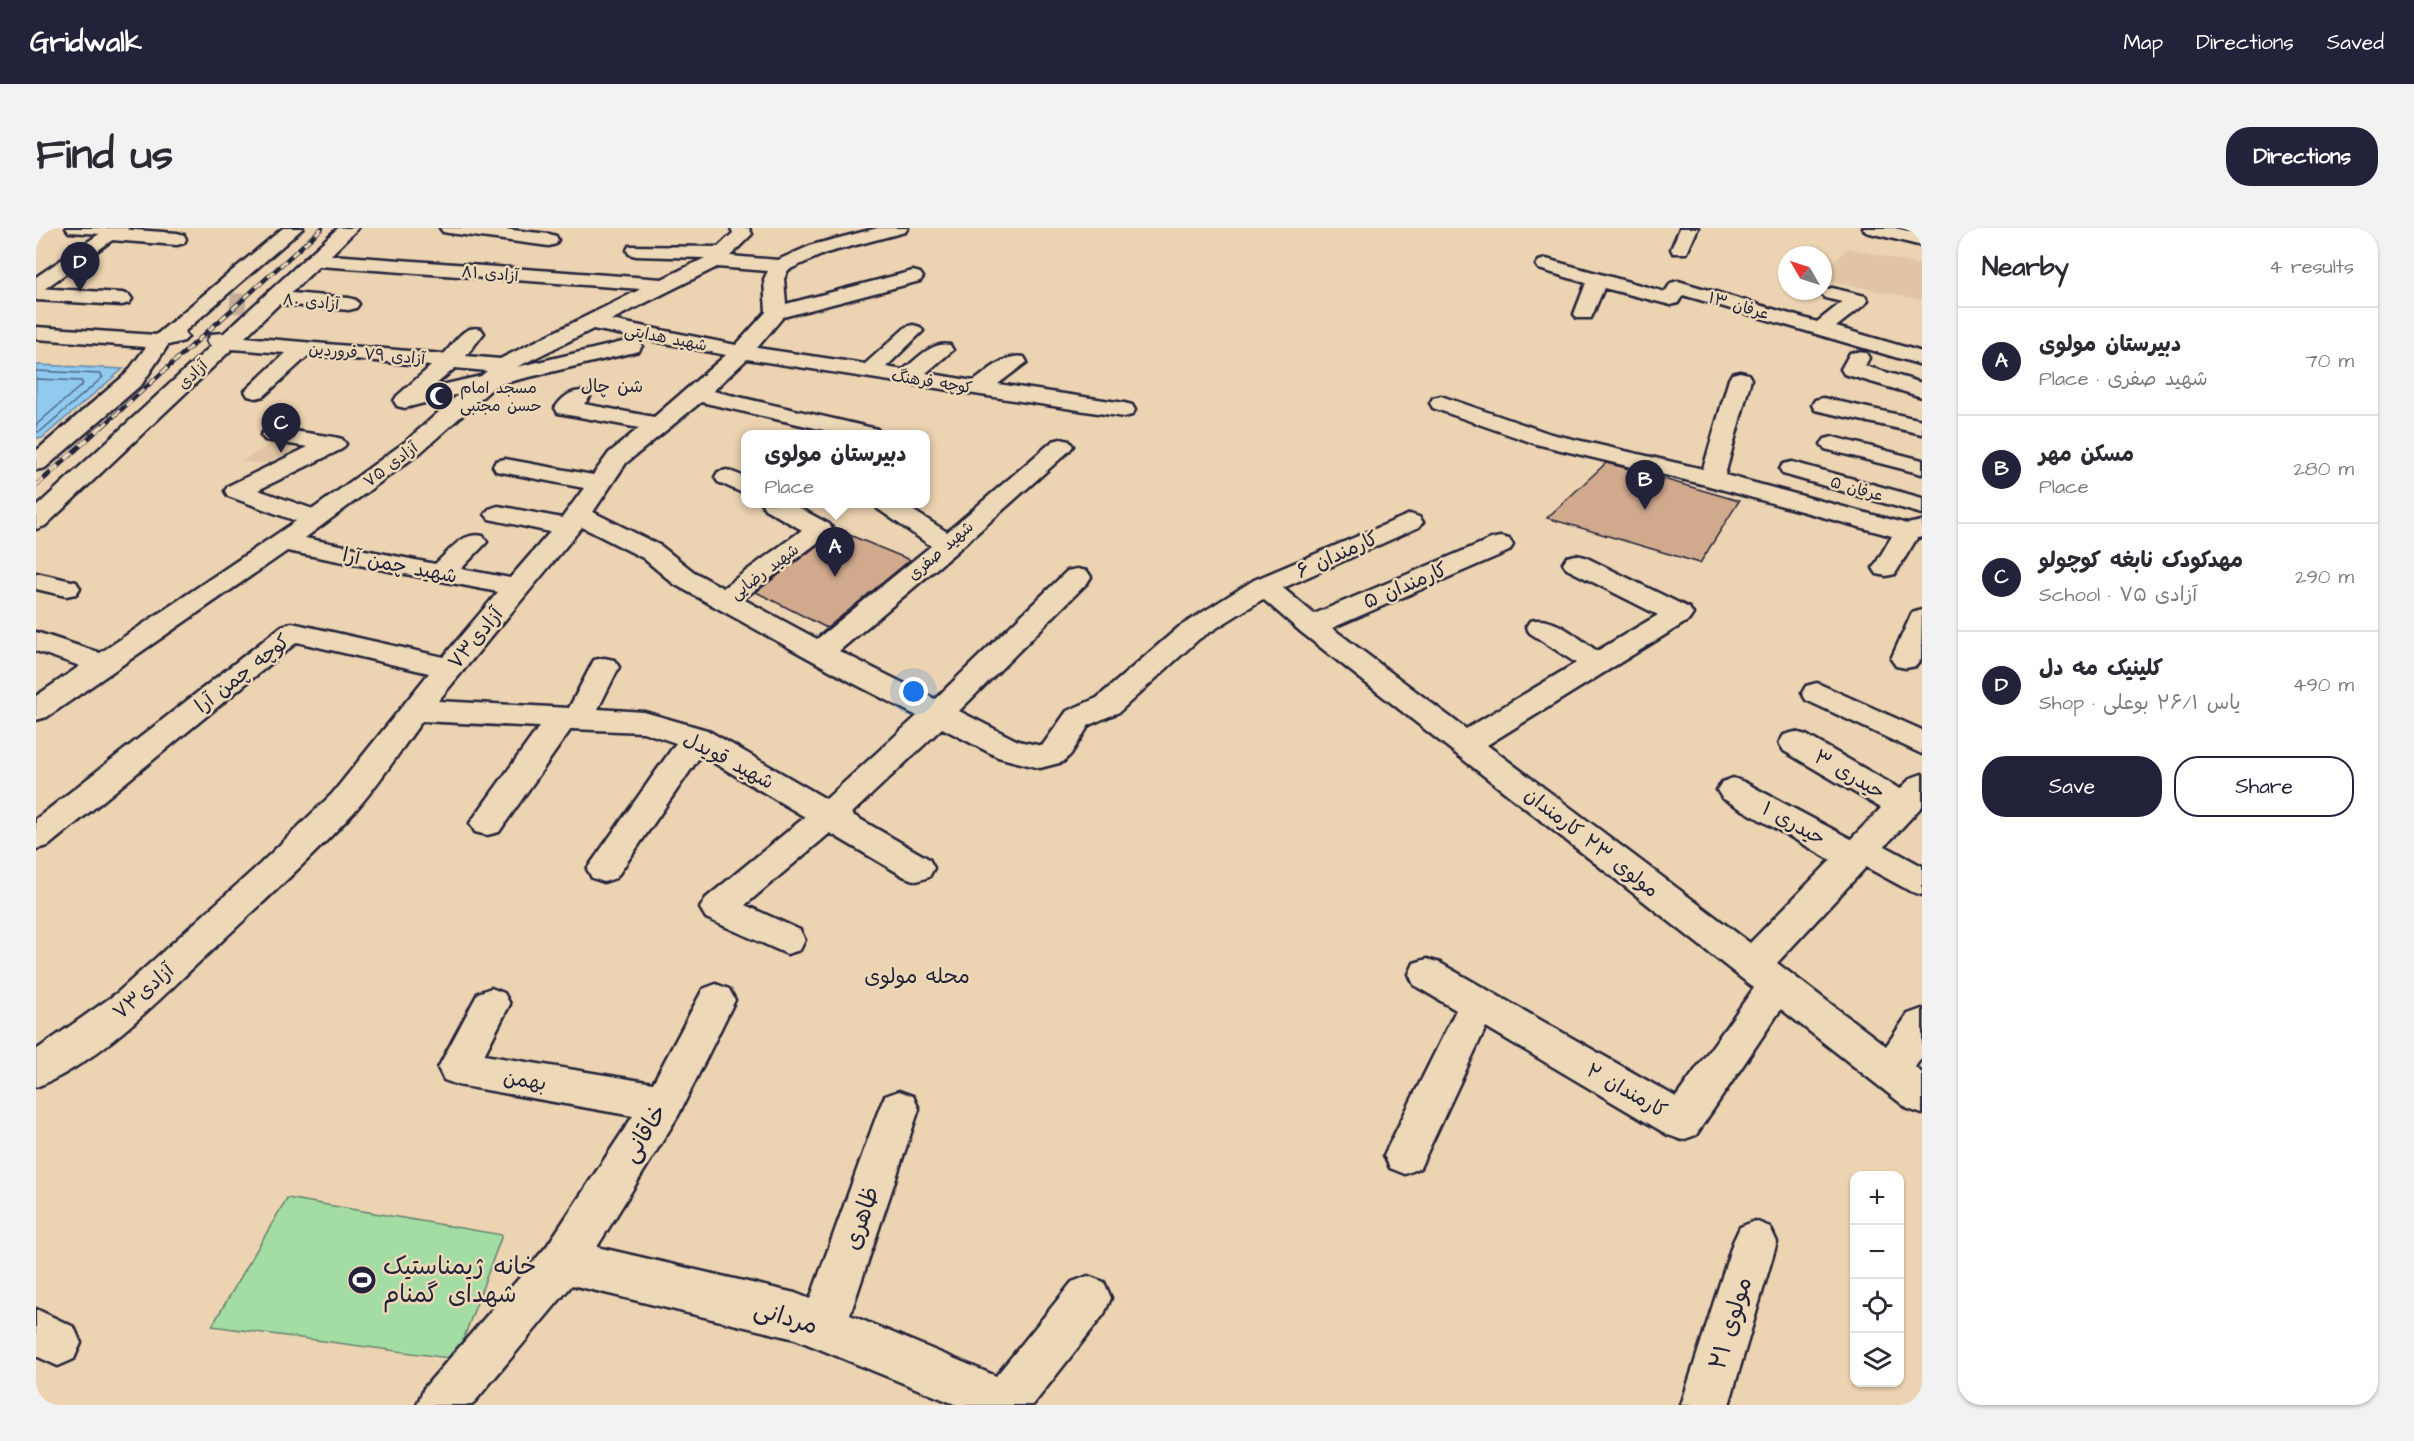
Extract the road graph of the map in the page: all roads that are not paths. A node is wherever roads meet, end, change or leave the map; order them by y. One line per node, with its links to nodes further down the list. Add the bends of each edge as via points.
1 (75, 228): 8 (street)
2 (294, 228): 40 (street)
3 (349, 228): 17 (street, آزادی)
4 (449, 228): 12 (street)
5 (899, 228): 19 (street, via 819,249)
6 (1689, 228): 14 (street)
7 (1872, 228): 13 (street)
8 (107, 230): 11 (street); 20 (street); 24 (street)
9 (741, 232): 10 (street); 16 (street, آزادی ۷۵)
10 (694, 237)
11 (177, 239)
12 (549, 240)
13 (1922, 240)
14 (1680, 249)
15 (636, 250): 16 (street)
16 (718, 257): 19 (street); 23 (street, آزادی ۷۵)
17 (315, 260): 23 (street, آزادی ۸۱); 27 (street, آزادی)
18 (1546, 265): 22 (street, عرفان ۱۳)
19 (780, 266): 32 (street, via 774,279)
20 (36, 271)
21 (913, 277): 32 (street)
22 (1597, 280): 33 (street); 35 (street, عرفان ۱۳, via 1668,308 1678,287)
23 (666, 285): 34 (street, آزادی ۷۵)
24 (36, 286)
25 (36, 294): 28 (street)
26 (1832, 294): 29 (street)
27 (274, 298): 30 (street, آزادی ۸۰); 41 (street, آزادی)
28 (122, 299)
29 (1858, 300): 31 (street); 35 (street)
30 (349, 304)
31 (1878, 308)
32 (776, 313): 44 (street, آزادی۷۳)
33 (1584, 314)
34 (590, 322): 39 (street, شهید هدایتی); 49 (street, آزادی ۷۵)
35 (1821, 329): 46 (street, عرفان ۱۳)
36 (913, 331): 50 (street)
37 (36, 333): 40 (street)
38 (474, 333): 47 (street)
39 (661, 336): 44 (street, شهید هدایتی); 47 (street, via 626,352 405,401)
40 (169, 339): 41 (street, via 210,310 238,303 251,306 218,337 218,341); 67 (street, via 134,379)
41 (228, 341): 42 (street, آزادی ۷۹ فروردین); 78 (street, آزادی)
42 (304, 348): 47 (street, آزادی ۷۹ فروردین); 55 (street)
43 (942, 350): 51 (street)
44 (741, 352): 50 (street, کوچه فرهنگ); 56 (street, آزادی۷۳)
45 (1858, 358): 54 (street, via 1852,369)
46 (1922, 359)
47 (450, 361): 49 (street, آزادی ۷۹ فروردین)
48 (1016, 362): 53 (street)
49 (506, 366): 77 (street, آزادی ۷۵, via 413,447)
50 (870, 371): 51 (street, کوچه فرهنگ)
51 (908, 377): 53 (street, کوچه فرهنگ)
52 (1740, 379): 71 (street)
53 (978, 388): 60 (street, کوچه فرهنگ)
54 (1922, 390)
55 (256, 391)
56 (697, 394): 61 (street, آزادی۷۳); 63 (street)
57 (579, 397): 61 (street, via 566,408)
58 (1441, 403): 71 (street, via 1544,440)
59 (1823, 405): 62 (street)
60 (1124, 410)
61 (658, 425): 72 (street, آزادی۷۳, via 617,458)
62 (1922, 427)
63 (848, 430)
64 (273, 435): 77 (street, via 334,444 237,491)
65 (1833, 444): 69 (street)
66 (1060, 446): 84 (street, شهید صفری)
67 (36, 463)
68 (505, 466): 72 (street)
69 (1922, 467)
70 (1792, 469): 73 (street, عرفان ۵)
71 (1712, 479): 81 (street)
72 (599, 483): 79 (street, آزادی۷۳)
73 (1922, 506)
74 (781, 508): 94 (street, شهید رضایی, via 820,529)
75 (893, 508): 84 (street)
76 (498, 514): 79 (street)
77 (316, 519): 82 (street, آزادی ۷۵)
78 (36, 521)
79 (572, 521): 93 (street, آزادی۷۳); 94 (street, via 652,552 684,578)
80 (1410, 522): 91 (street, کارمندان ۶)
81 (1914, 531): 87 (street)
82 (283, 542): 88 (street, شهید چمن آرا); 99 (street, آزادی ۷۵)
83 (474, 542): 88 (street)
84 (948, 545): 98 (street, شهید صفری)
85 (1500, 545): 95 (street, کارمندان ۵)
86 (1576, 563): 100 (street, via 1680,614)
87 (1886, 568)
88 (441, 573): 93 (street, شهید چمن آرا)
89 (1077, 577): 106 (street)
90 (36, 581): 92 (street)
91 (1264, 586): 95 (street, مولوی ۲۳ کارمندان); 106 (street, کارمندان ۶, via 1190,633 1108,705 1078,718 1052,754 1040,757 1009,749)
92 (66, 588)
93 (517, 588): 101 (street, آزادی۷۳)
94 (724, 600): 98 (street)
95 (1311, 626): 111 (street, مولوی ۲۳ کارمندان)
96 (1540, 627): 100 (street)
97 (36, 641): 99 (street)
98 (819, 652): 106 (street)
99 (104, 664): 104 (street, آزادی ۷۵)
100 (1597, 664): 111 (street)
101 (449, 668): 105 (street, آزادی۷۳); 116 (street, کوچه چمن آرا, via 292,632)
102 (604, 668): 107 (street)
103 (1817, 693): 110 (street)
104 (36, 710)
105 (414, 710): 107 (street, شهید قویدل); 128 (street, آزادی۷۳, via 344,802 272,873 130,1004)
106 (938, 714): 114 (street)
107 (570, 718): 108 (street, شهید قویدل, via 644,722); 115 (street)
108 (696, 738): 114 (street, شهید قویدل); 119 (street)
109 (1795, 743): 113 (street, حیدری ۳)
110 (1922, 743)
111 (1464, 744): 123 (street, مولوی ۲۳ کارمندان)
112 (1733, 790): 117 (street, حیدری ۱)
113 (1913, 796): 117 (street)
114 (828, 816): 118 (street, شهید قویدل); 121 (street, via 718,908)
115 (487, 823)
116 (36, 837)
117 (1859, 853): 120 (street, حیدری ۱); 123 (street)
118 (917, 867)
119 (604, 869)
120 (1922, 882)
121 (787, 940)
122 (1427, 974): 126 (street, کارمندان ۲)
123 (1765, 975): 126 (street, کارمندان ۲, via 1682,1122); 129 (street, مولوی ۲۳ کارمندان)
124 (716, 1000): 131 (street, خاقانی)
125 (491, 1004): 131 (street, بهمن, via 458,1068)
126 (1478, 1004): 133 (street)
127 (1922, 1025): 129 (street)
128 (36, 1070)
129 (1890, 1072): 130 (street, مولوی ۲۳ کارمندان)
130 (1922, 1096)
131 (664, 1103): 135 (street, خاقانی)
132 (899, 1109): 137 (street, ظاهری)
133 (1405, 1155)
134 (1755, 1242): 140 (street, مولوی ۲۱)
135 (562, 1261): 137 (street, مردانی, via 795,1316); 138 (street, خاقانی)
136 (1088, 1298): 139 (street)
137 (823, 1328): 139 (street, مردانی, via 973,1388)
138 (441, 1405)
139 (1001, 1405)
140 (1705, 1405)

